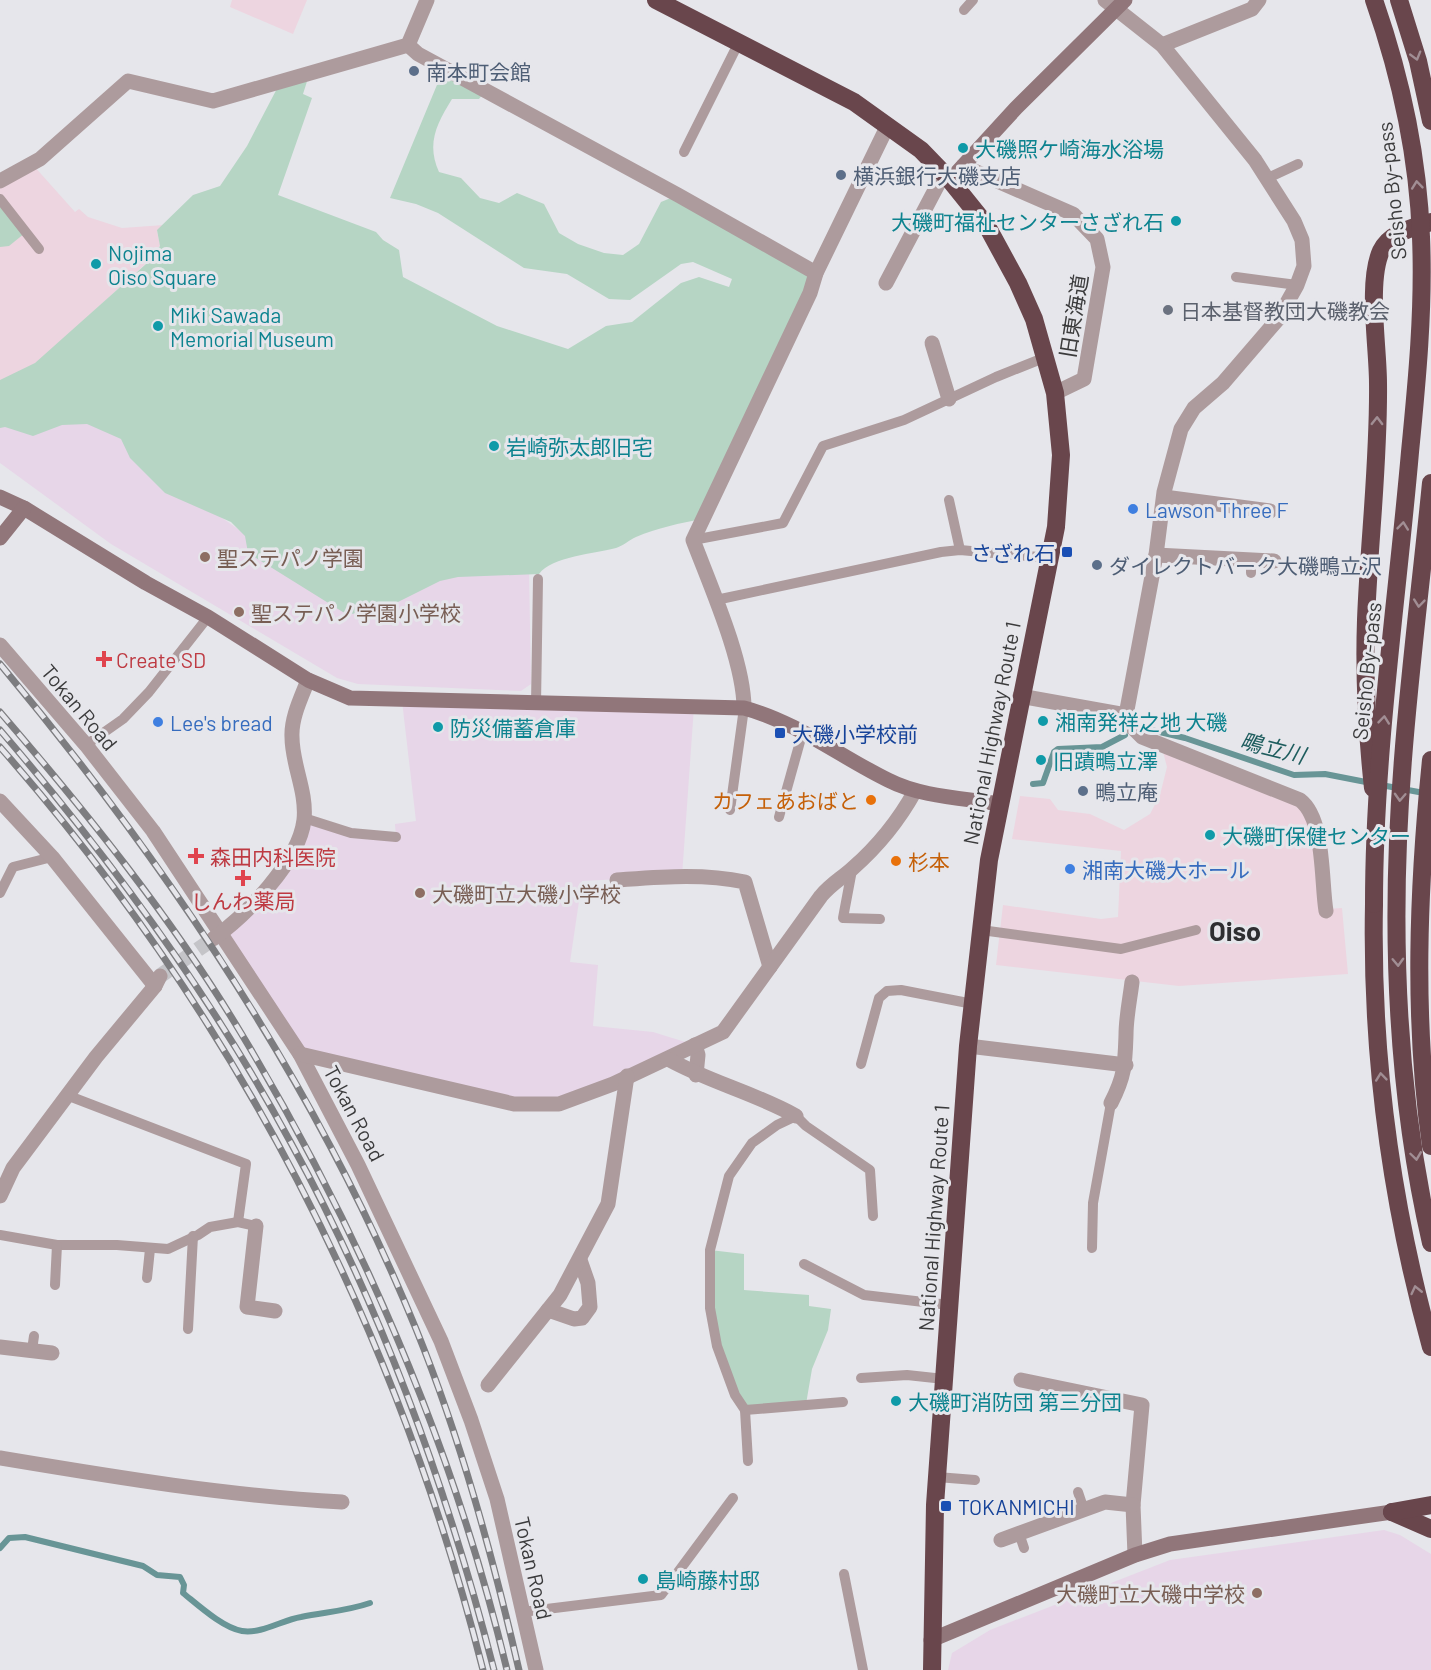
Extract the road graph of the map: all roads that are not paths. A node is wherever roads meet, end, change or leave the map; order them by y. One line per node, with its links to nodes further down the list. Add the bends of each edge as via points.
1 (427, 0): 10 (street)
2 (656, 0): 9 (highway, National Highway Route 1)
3 (973, 0): 8 (lane)
4 (1259, 0): 11 (street, via 1252,9)
5 (1374, 0): 60 (highway, Seisho By-pass, one-way to 5, bridge, via 1421,322 1421,238 1404,104)
6 (1399, 0): 12 (highway, one-way to 12)
7 (1115, 3): 11 (street); 16 (street)
8 (964, 10)
9 (739, 42): 13 (highway, National Highway Route 1, via 854,102); 14 (lane)
10 (408, 45): 19 (street, via 213,101 128,81 40,159); 23 (street)
11 (1162, 45): 18 (street)
12 (1431, 121)
13 (888, 125): 17 (highway, National Highway Route 1); 23 (street)
14 (684, 152)
15 (1298, 164): 18 (lane)
16 (963, 166): 17 (street); 29 (street, 旧東海道, via 1073,214 1097,239 1103,267 1084,379)
17 (947, 176): 25 (street); 28 (highway, National Highway Route 1, via 987,226 1018,283)
18 (1268, 178): 26 (street, via 1302,240 1304,266)
19 (0, 181)
20 (0, 199): 22 (lane)
21 (1431, 222): 60 (highway, one-way to 21, bridge, via 1366,721 1366,620 1376,480 1378,263 1391,238)
22 (39, 249)
23 (816, 273): 38 (street)
24 (1236, 277): 26 (lane)
25 (886, 283)
26 (1297, 285): 33 (street, via 1285,309 1250,353 1194,408 1173,452)
27 (932, 343): 30 (street)
28 (1046, 357): 29 (highway, National Highway Route 1); 30 (lane)
29 (1055, 393): 41 (highway, National Highway Route 1, via 1060,492)
30 (949, 399): 38 (lane, via 904,420 823,446 783,523)
31 (1431, 483): 94 (highway, one-way to 94, via 1402,758 1396,904 1405,1076)
32 (0, 497): 35 (street)
33 (1164, 497): 36 (street); 40 (street)
34 (949, 500): 39 (lane)
35 (24, 507): 37 (street); 45 (street)
36 (1270, 511)
37 (0, 538)
38 (693, 540): 44 (street)
39 (960, 550): 41 (lane); 44 (lane)
40 (1156, 555): 42 (street, via 1251,566); 51 (street)
41 (1050, 558): 48 (highway, National Highway Route 1)
42 (1274, 561)
43 (538, 579): 49 (lane)
44 (716, 600): 50 (street, via 744,690)
45 (208, 617): 47 (street); 53 (lane, via 149,692 123,719)
46 (0, 645): 53 (street, Tokan Road)
47 (308, 680): 49 (street, via 350,698); 61 (street, via 291,734)
48 (1020, 696): 51 (street); 57 (highway, National Highway Route 1)
49 (536, 704): 50 (street)
50 (744, 708): 52 (street); 58 (lane)
51 (1126, 715): 67 (street, via 1129,724 1142,736 1308,806 1316,828)
52 (803, 731): 55 (street, via 888,780); 59 (lane)
53 (86, 745): 71 (street, Tokan Road, via 134,805)
54 (1431, 760): 86 (highway, via 1420,904 1420,1032)
55 (915, 791): 57 (street); 64 (street, via 883,838)
56 (0, 801): 63 (street)
57 (1000, 804): 69 (highway, National Highway Route 1)
58 (730, 810)
59 (779, 817)
60 (1376, 817): 107 (highway, Seisho By-pass, one-way to 60, bridge, via 1406,1245 1386,1130 1373,969)
61 (304, 818): 62 (lane, via 351,833); 71 (street, via 299,840 287,862)
62 (396, 837)
63 (52, 857): 66 (lane, via 13,867); 83 (street, via 158,981)
64 (852, 870): 68 (lane, via 843,918); 72 (street, via 833,881)
65 (617, 880): 72 (street, via 682,876 744,882)
66 (0, 893)
67 (1326, 911)
68 (880, 919)
69 (981, 930): 70 (lane, via 1121,949); 74 (highway, National Highway Route 1)
70 (1196, 930)
71 (218, 936): 77 (street, Tokan Road)
72 (770, 968): 75 (street, via 723,1032)
73 (1132, 982): 80 (street)
74 (973, 1004): 76 (highway, National Highway Route 1); 79 (lane, via 901,990 886,991 879,998)
75 (695, 1045): 78 (street); 81 (street)
76 (968, 1046): 80 (street); 102 (highway, National Highway Route 1)
77 (300, 1054): 82 (street, via 514,1104 559,1104); 130 (street, Tokan Road, via 393,1234 441,1341 497,1498)
78 (668, 1059): 81 (street); 82 (street)
79 (861, 1064)
80 (1126, 1065): 84 (street)
81 (696, 1075): 85 (street)
82 (627, 1076): 98 (street, via 608,1204)
83 (69, 1096): 87 (street); 90 (lane, via 246,1164)
84 (1111, 1103): 96 (lane, via 1093,1203)
85 (796, 1116): 89 (lane, via 870,1170); 114 (lane, via 752,1143 729,1176 710,1250 710,1308 717,1346)
86 (1431, 1146)
87 (7, 1165): 88 (street)
88 (0, 1196)
89 (873, 1216)
90 (238, 1222): 91 (lane); 93 (lane, via 210,1227)
91 (256, 1226): 104 (street, via 247,1307)
92 (0, 1235): 95 (lane)
93 (193, 1236): 97 (lane, via 168,1249); 105 (lane)
94 (1431, 1244)
95 (57, 1245): 97 (lane); 101 (lane)
96 (1092, 1248)
97 (150, 1249): 100 (lane)
98 (580, 1260): 103 (street); 103 (street, via 588,1283 590,1307 582,1318 574,1319)
99 (804, 1264): 102 (lane, via 864,1295)
100 (147, 1278)
101 (55, 1285)
102 (950, 1305): 110 (highway, National Highway Route 1)
103 (548, 1310): 112 (street)
104 (275, 1311)
105 (188, 1329)
106 (0, 1347): 108 (street, via 33,1343)
107 (1431, 1347)
108 (52, 1353)
109 (861, 1378): 110 (lane)
110 (944, 1378): 117 (highway, National Highway Route 1)
111 (1021, 1380): 122 (street, via 1142,1405)
112 (488, 1385)
113 (843, 1402): 114 (lane)
114 (744, 1410): 116 (lane)
115 (0, 1458): 121 (street, via 184,1489)
116 (748, 1461)
117 (937, 1477): 118 (lane); 131 (highway, National Highway Route 1)
118 (975, 1480)
119 (1078, 1492): 124 (lane)
120 (733, 1498): 130 (lane, via 661,1595)
121 (342, 1502)
122 (1133, 1505): 124 (street, via 1105,1502); 128 (street)
123 (1431, 1505): 125 (highway)
124 (1084, 1510): 127 (street, via 1021,1541)
125 (1392, 1512): 126 (highway); 128 (street, via 1170,1544)
126 (1431, 1529)
127 (1001, 1540)
128 (1136, 1555): 131 (street)
129 (843, 1574): 133 (lane)
130 (522, 1612): 132 (street, Tokan Road)
131 (931, 1640): 134 (highway, National Highway Route 1)
132 (536, 1670)
133 (863, 1670)
134 (932, 1670)

